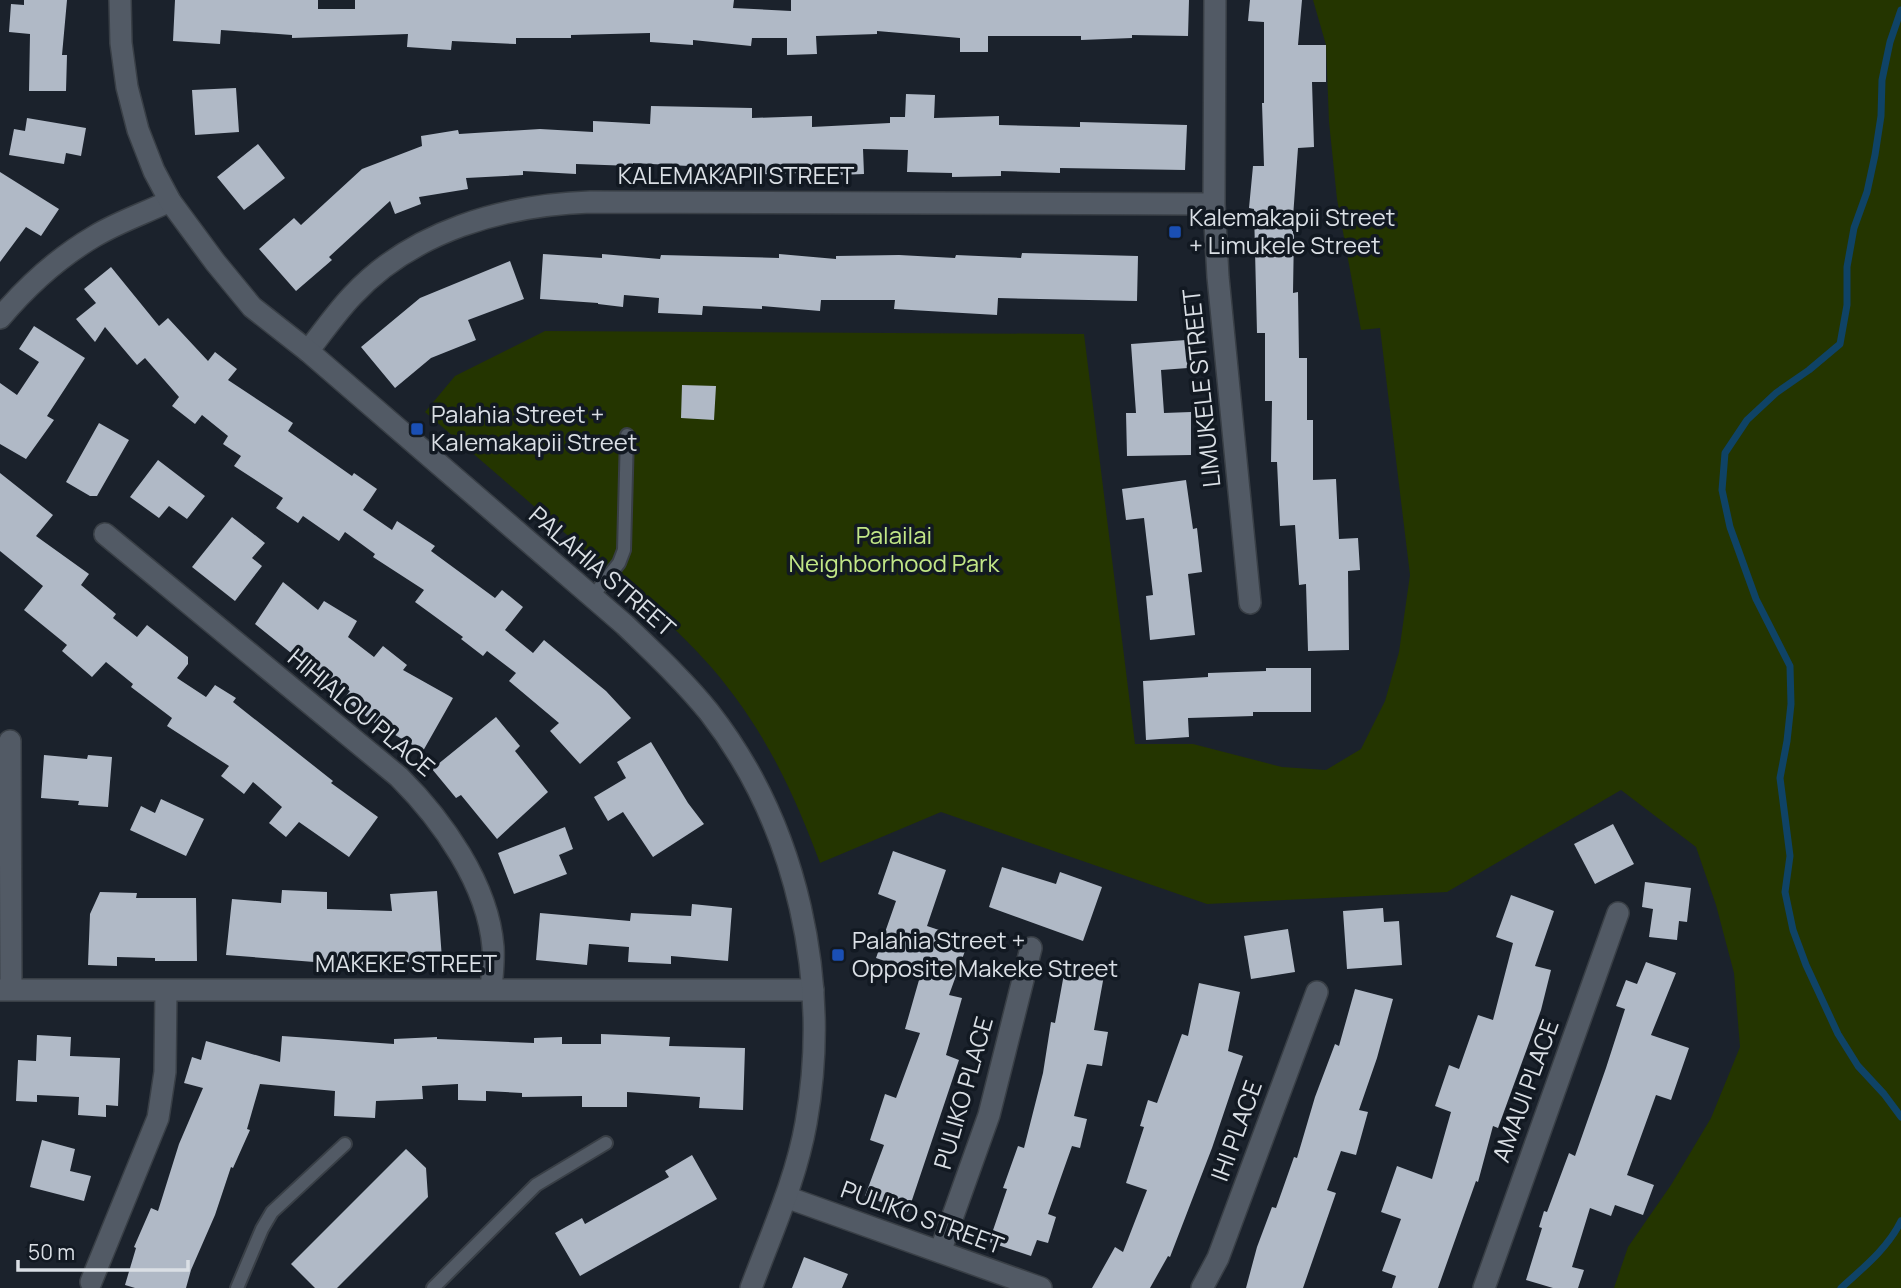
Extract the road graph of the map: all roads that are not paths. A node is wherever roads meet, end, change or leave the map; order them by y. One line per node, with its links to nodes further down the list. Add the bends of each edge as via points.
1 (120, 0): 3 (street, PALAHIA STREET, via 127,87 138,130)
2 (1215, 0): 4 (street, LIMUKELE STREET)
3 (170, 201): 5 (street, via 67,254); 6 (street, PALAHIA STREET, via 252,307)
4 (1214, 205): 6 (street, KALEMAKAPII STREET, via 552,203 479,218 412,250 353,295); 10 (street, LIMUKELE STREET)
5 (0, 317)
6 (308, 351): 9 (street, PALAHIA STREET)
7 (627, 435): 9 (lane, via 624,550)
8 (105, 534): 16 (street, HIHIALOU PLACE, via 422,800 443,825 475,883 493,946)
9 (592, 597): 17 (street, PALAHIA STREET, via 670,667 710,714 744,766 772,821 793,879)
10 (1250, 603)
11 (10, 741): 14 (street)
12 (1618, 912): 29 (street, AMAUI PLACE)
13 (1031, 947): 22 (street, PULIKO PLACE, via 989,1115)
14 (6, 990): 15 (street, MAKEKE STREET)
15 (166, 990): 16 (street, MAKEKE STREET); 23 (street, via 165,1072 158,1118)
16 (492, 990): 17 (street, MAKEKE STREET)
17 (813, 990): 21 (street, PALAHIA STREET, via 814,1063 806,1124)
18 (1317, 992): 28 (street, IHI PLACE, via 1218,1258)
19 (606, 1143): 25 (lane, via 536,1185)
20 (345, 1144): 24 (lane, via 272,1212)
21 (786, 1196): 22 (street, PULIKO STREET); 26 (street, PALAHIA STREET)
22 (940, 1252): 27 (street, PULIKO STREET)
23 (90, 1282)
24 (237, 1288)
25 (433, 1288)
26 (751, 1288)
27 (1041, 1288)
28 (1202, 1288)
29 (1484, 1288)

